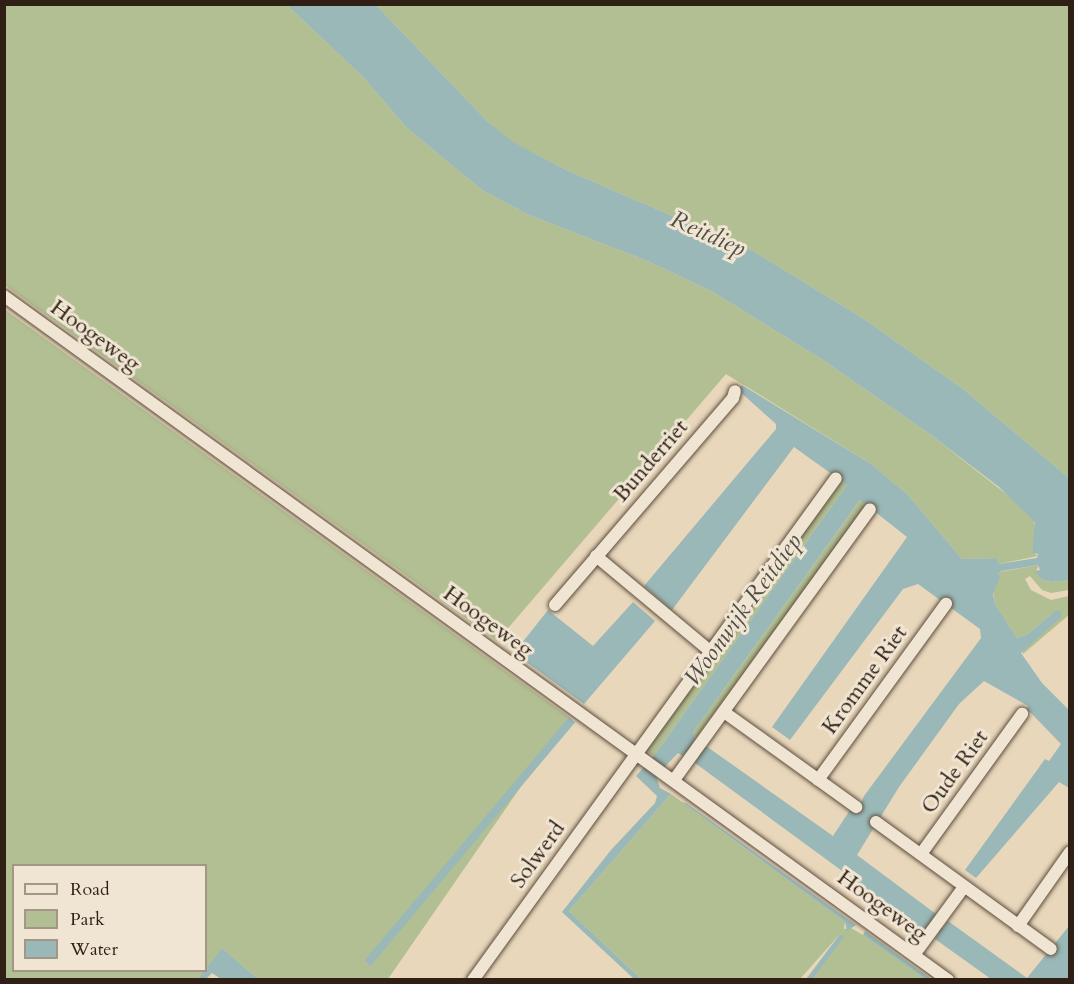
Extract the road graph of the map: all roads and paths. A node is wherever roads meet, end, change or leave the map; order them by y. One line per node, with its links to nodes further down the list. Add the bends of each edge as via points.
1 (4, 296): 11 (street, Hoogeweg)
2 (735, 392): 5 (street, Bunderriet)
3 (836, 478): 8 (street)
4 (870, 509): 9 (street)
5 (596, 556): 6 (street, Bunderriet); 8 (street)
6 (555, 604)
7 (946, 604): 13 (street, Kromme Riet)
8 (710, 651): 11 (street)
9 (724, 712): 12 (street, via 685,765); 13 (street)
10 (1023, 714): 17 (street, Oude Riet)
11 (641, 757): 12 (street, Hoogeweg); 22 (street, Solwerd)
12 (671, 777): 21 (street, Hoogeweg)
13 (818, 780): 14 (street)
14 (856, 807)
15 (876, 822): 17 (street)
16 (1070, 852): 19 (street)
17 (921, 854): 18 (street)
18 (964, 887): 19 (street); 21 (street)
19 (1018, 926): 20 (street)
20 (1051, 950)
21 (914, 955): 23 (street, Hoogeweg)
22 (473, 980)
23 (948, 980)

